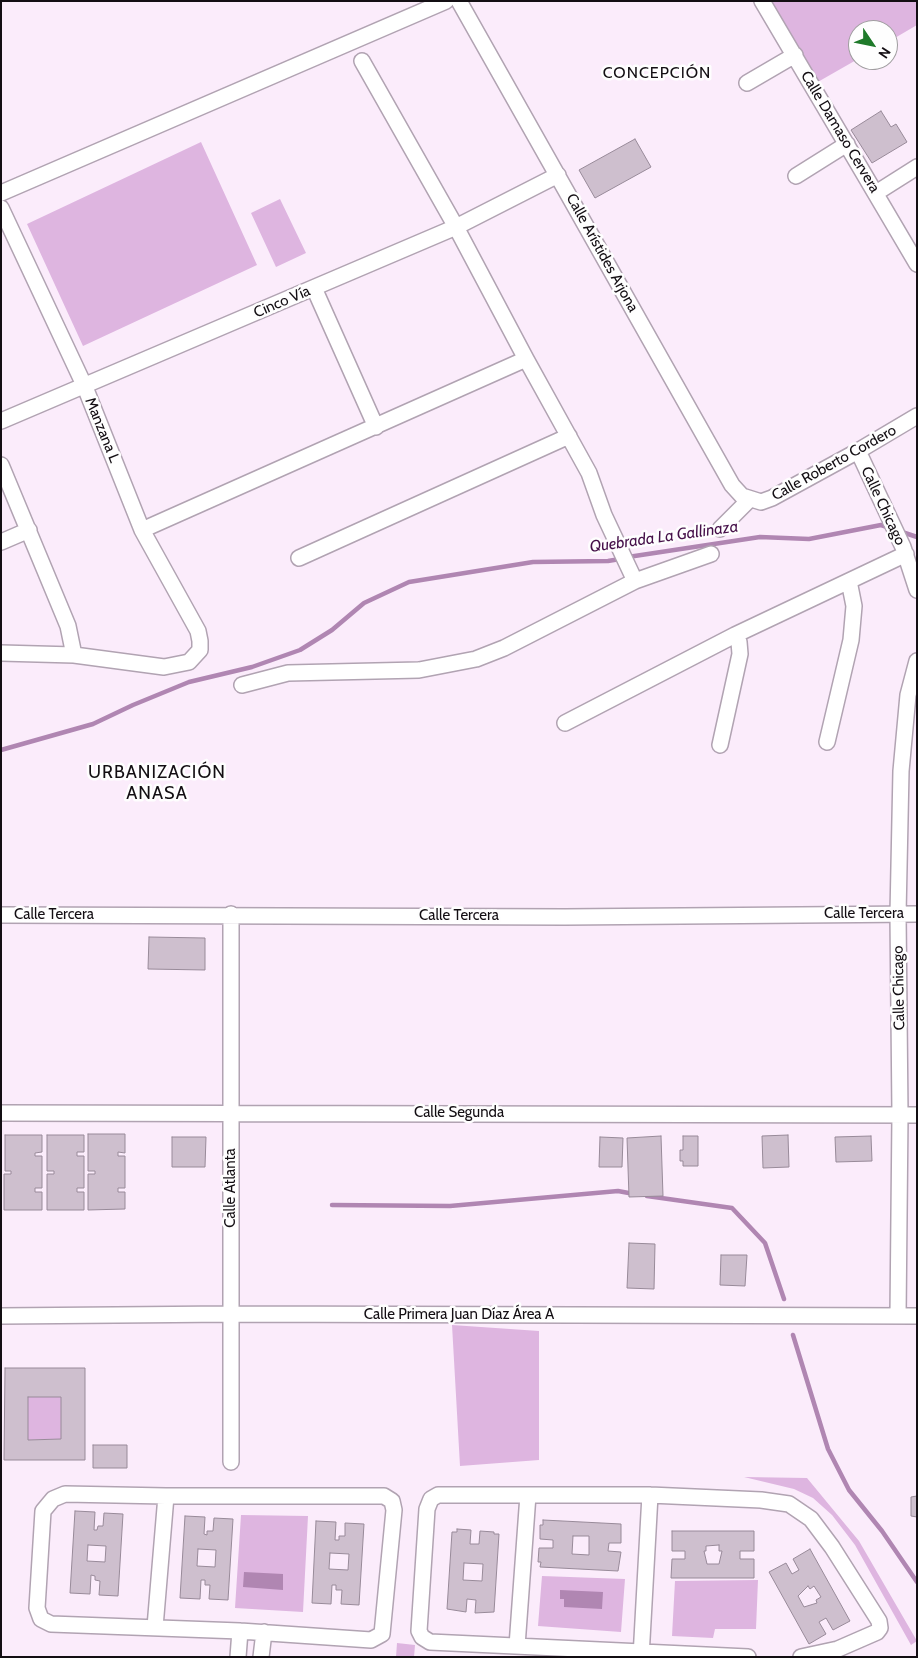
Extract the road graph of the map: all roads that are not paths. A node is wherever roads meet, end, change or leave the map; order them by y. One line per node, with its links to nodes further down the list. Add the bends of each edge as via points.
1 (446, 1): 11 (street)
2 (459, 1): 9 (street, Calle Arístides Arjona)
3 (762, 1): 4 (street, Calle Damaso Cervera)
4 (795, 55): 6 (street); 7 (street, Calle Damaso Cervera)
5 (362, 61): 14 (street)
6 (747, 83)
7 (847, 144): 10 (street); 12 (street, Calle Damaso Cervera)
8 (917, 167): 12 (street)
9 (558, 176): 14 (street, Cinco Vía); 25 (street, Calle Arístides Arjona, via 732,485)
10 (796, 176)
11 (1, 193)
12 (876, 193): 15 (street, Calle Damaso Cervera)
13 (3, 211): 18 (street, Manzana L)
14 (456, 226): 16 (street, Cinco Vía); 17 (street)
15 (917, 264)
16 (314, 288): 18 (street, Cinco Vía); 21 (street)
17 (526, 360): 21 (street); 22 (street)
18 (85, 387): 20 (street, Cinco Vía); 28 (street, Manzana L)
19 (917, 416): 23 (street, Calle Roberto Cordero)
20 (1, 421)
21 (376, 427): 28 (street)
22 (569, 436): 32 (street); 33 (street, via 589,473)
23 (858, 452): 25 (street, Calle Roberto Cordero, via 772,498 761,502); 30 (street, Calle Chicago)
24 (1, 465): 27 (street)
25 (749, 500): 26 (street)
26 (720, 529)
27 (29, 530): 29 (street); 38 (street, via 68,626)
28 (142, 530): 38 (street, Manzana L, via 198,631 200,650 189,662 164,667)
29 (1, 542)
30 (904, 551): 34 (street); 35 (street, Calle Chicago)
31 (711, 554): 33 (street)
32 (299, 558)
33 (633, 575): 40 (street, via 504,648 476,659 419,670 288,673)
34 (849, 581): 36 (street); 42 (street, via 854,606 852,640)
35 (917, 590)
36 (735, 635): 41 (street); 43 (street, via 740,654)
37 (1, 653): 38 (street)
38 (74, 655)
39 (917, 661): 45 (street, Calle Chicago, via 903,730)
40 (242, 685)
41 (565, 724)
42 (828, 742)
43 (720, 745)
44 (231, 914): 45 (street, Calle Tercera, via 565,917); 47 (street, Calle Tercera); 48 (street, Calle Atlanta)
45 (898, 914): 46 (street, Calle Tercera); 50 (street, Calle Chicago)
46 (917, 914)
47 (1, 915)
48 (231, 1112): 49 (street, Calle Segunda); 50 (street, Calle Segunda); 52 (street, Calle Atlanta)
49 (1, 1113)
50 (900, 1115): 51 (street, Calle Segunda); 54 (street, Calle Chicago)
51 (917, 1115)
52 (230, 1314): 53 (street, Calle Primera Juan Díaz Área A); 54 (street, Calle Primera Juan Díaz Área A); 56 (street, Calle Atlanta)
53 (1, 1316)
54 (898, 1316): 55 (street, Calle Primera Juan Díaz Área A)
55 (917, 1316)
56 (231, 1462)
57 (528, 1495): 58 (street); 63 (street); 63 (street, via 438,1495 431,1499 427,1510 419,1631 422,1637 430,1642)
58 (650, 1495): 64 (street); 69 (street, via 789,1504 811,1519 879,1621 880,1628 838,1649)
59 (166, 1496): 60 (street); 60 (street, via 65,1494 53,1499 43,1511 37,1608 41,1619 51,1624); 62 (street, via 384,1496 392,1501 394,1510 382,1634 371,1640)
60 (156, 1627): 61 (street)
61 (240, 1631): 62 (street); 65 (street)
62 (268, 1632): 66 (street); 67 (street)
63 (517, 1646): 64 (street)
64 (645, 1655): 68 (street)
65 (238, 1657)
66 (261, 1657)
67 (269, 1657)
68 (748, 1657)
69 (801, 1657)

